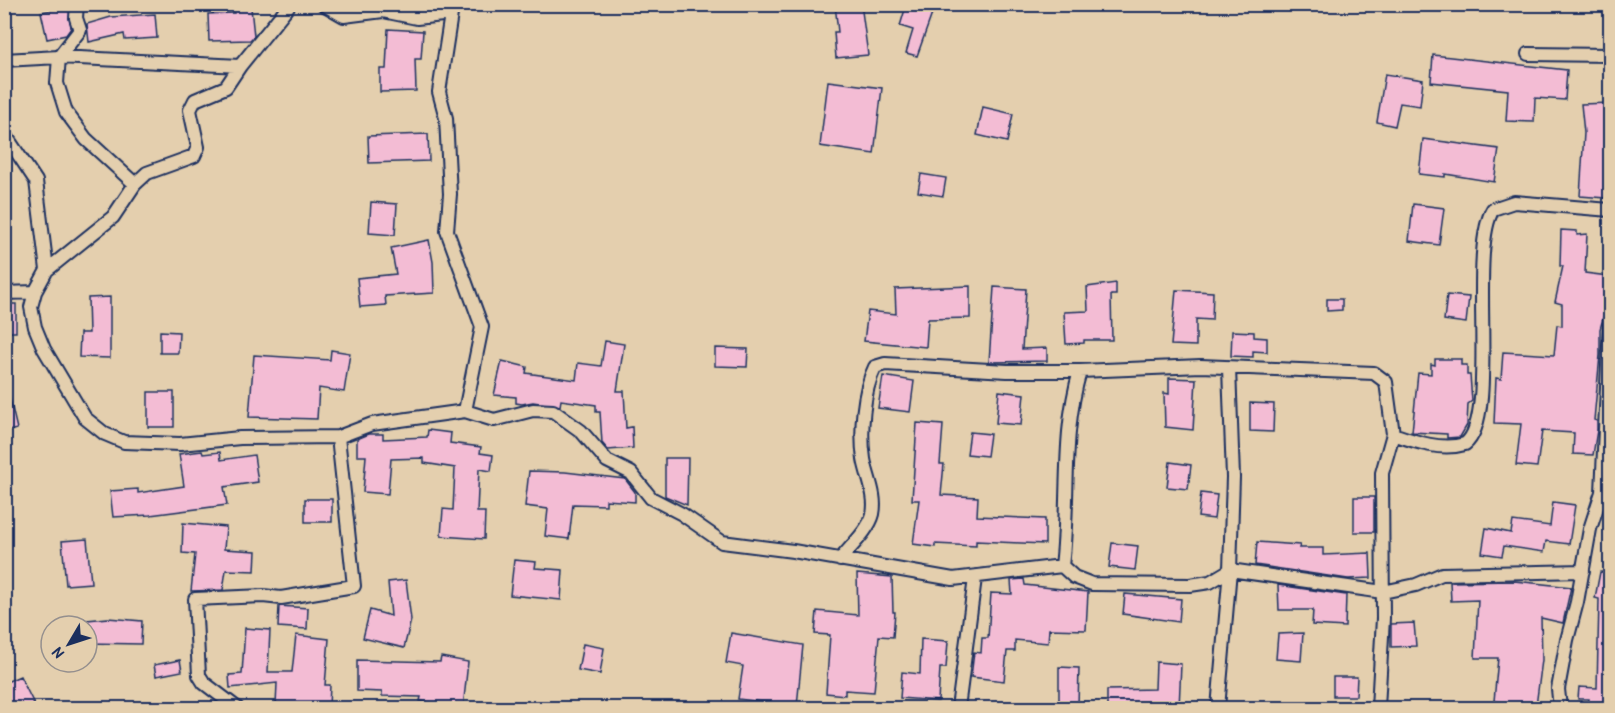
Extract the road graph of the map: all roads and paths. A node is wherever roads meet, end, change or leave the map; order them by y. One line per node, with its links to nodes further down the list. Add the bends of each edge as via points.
1 (77, 4): 7 (street, via 80,30)
2 (290, 4): 9 (street)
3 (323, 4): 4 (street, via 344,16 383,11 417,18)
4 (450, 9): 19 (street, via 440,92 446,118 450,194 447,231 482,327)
5 (1528, 54): 6 (street)
6 (1611, 55)
7 (59, 57): 8 (street); 9 (street); 11 (street, via 57,83 66,112 86,140)
8 (4, 60)
9 (240, 66): 11 (street, via 226,87 195,100 190,110 198,147 194,156 147,173)
10 (4, 133): 13 (street, via 36,181)
11 (135, 184): 13 (street, via 113,218)
12 (1611, 210): 20 (street, via 1514,202 1493,209 1485,243 1484,327 1476,430 1465,444 1449,447)
13 (47, 270): 15 (street)
14 (4, 292): 15 (street)
15 (35, 292): 21 (street, via 30,307 44,349 85,418 105,434 124,442 180,444 240,438)
16 (1611, 324): 22 (street)
17 (1229, 368): 18 (street); 20 (street, via 1374,373 1386,382); 25 (street, via 1233,477)
18 (1080, 371): 23 (street, via 885,364 875,367 869,379 864,428 873,515); 24 (street, via 1066,445)
19 (465, 411): 21 (street, via 372,424); 23 (street, via 494,420 532,410 553,411 581,432 607,461 631,473 651,498 722,542)
20 (1393, 434): 28 (street, via 1382,473)
21 (338, 437): 29 (street, via 354,586 281,598 195,599 199,675)
22 (1606, 492): 26 (street, via 1590,529)
23 (840, 560): 27 (street, via 934,576)
24 (1062, 566): 25 (street, via 1074,577 1092,584 1190,585 1210,582); 27 (street)
25 (1230, 570): 28 (street); 31 (street)
26 (1583, 571): 28 (street, via 1442,574 1416,585); 33 (street, via 1558,689)
27 (975, 578): 30 (street)
28 (1383, 591): 32 (street)
29 (237, 708)
30 (958, 708)
31 (1218, 708)
32 (1378, 708)
33 (1560, 708)

